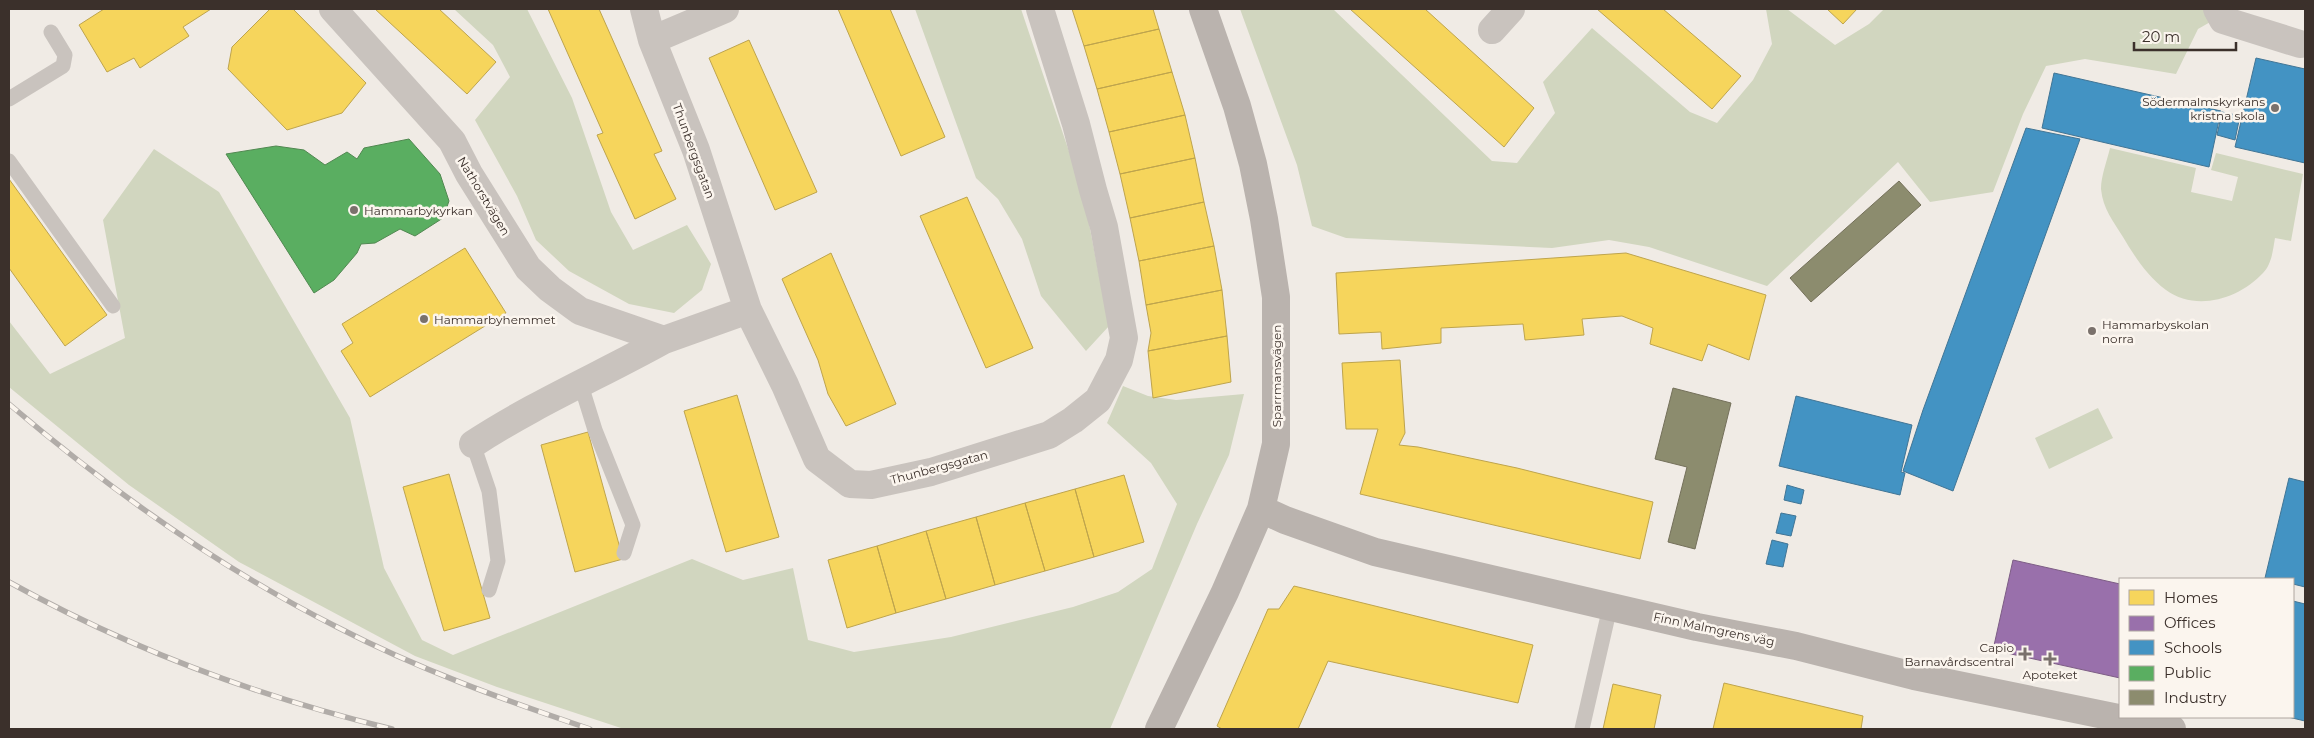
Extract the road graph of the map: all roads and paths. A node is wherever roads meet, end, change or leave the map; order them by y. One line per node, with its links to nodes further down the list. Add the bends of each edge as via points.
1 (333, 9): 16 (street, Nathorstvägen, via 452,141 523,260 550,290 580,310)
2 (644, 9): 10 (street, Thunbergsgatan)
3 (725, 9): 10 (street)
4 (1040, 9): 15 (street, Thunbergsgatan, via 1104,227 1119,300 1124,338 1119,360 1098,400 1049,435 911,478 871,485 850,484 817,459)
5 (1203, 9): 19 (street, Sparrmansvägen, via 1237,106 1253,164 1276,297 1276,444)
6 (1511, 9): 8 (street)
7 (2217, 9): 11 (street, via 2223,20)
8 (1492, 30)
9 (51, 32): 12 (lane, via 65,56 63,66)
10 (652, 40): 15 (street, Thunbergsgatan, via 696,150)
11 (2300, 44)
12 (9, 99)
13 (9, 161): 14 (lane)
14 (113, 306)
15 (748, 310): 16 (street)
16 (664, 340): 17 (street)
17 (581, 385): 18 (street, via 513,418); 20 (lane, via 595,430 633,525)
18 (473, 444): 21 (lane, via 489,491 498,561)
19 (1261, 509): 22 (street, Finn Malmgrens väg, via 1375,552); 23 (street, Sparrmansvägen, via 1226,592)
20 (624, 553)
21 (488, 590)
22 (1610, 607): 24 (lane); 25 (street, Finn Malmgrens väg, via 1796,646 1914,676)
23 (1159, 729)
24 (1582, 729)
25 (2172, 729)

